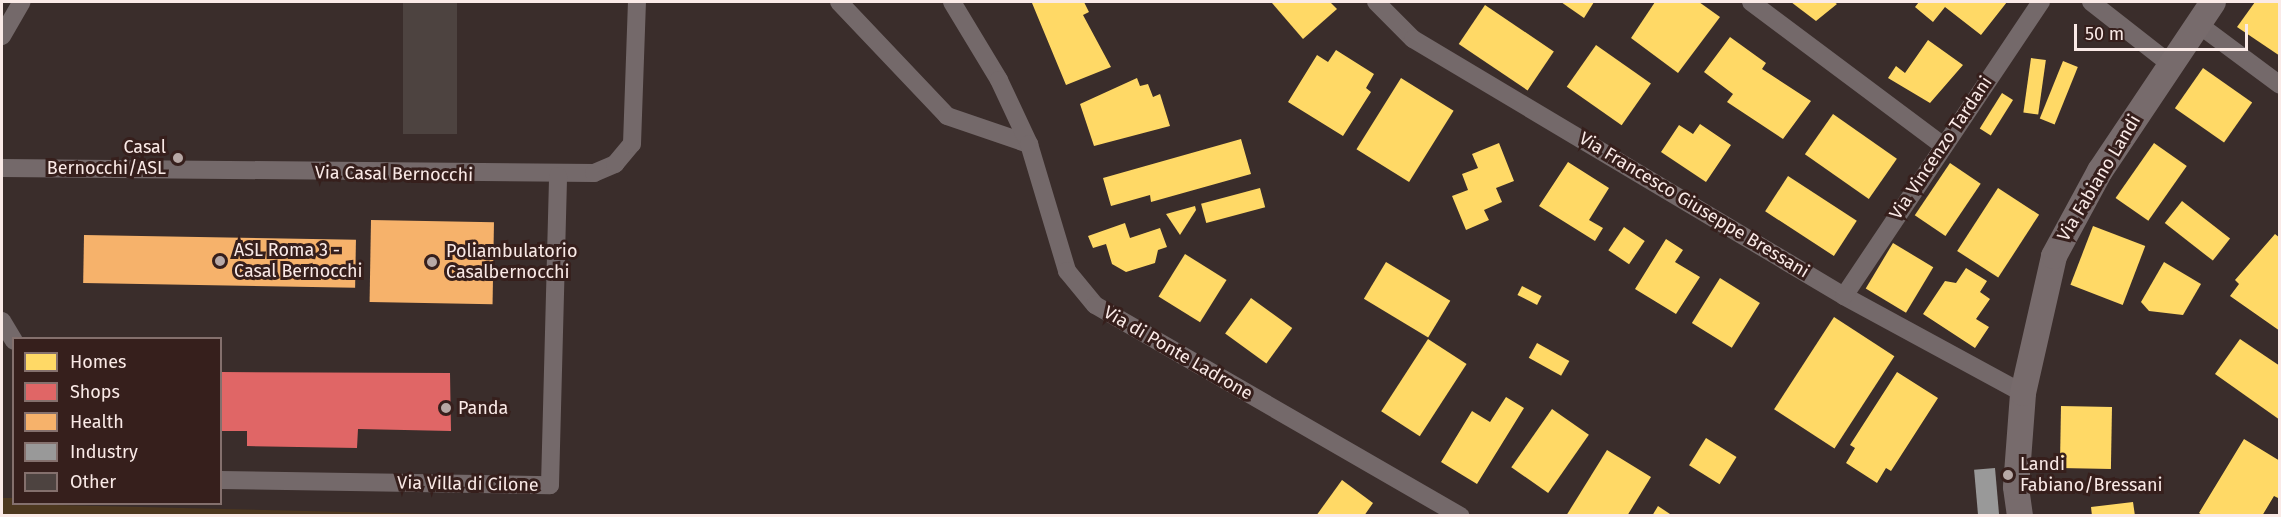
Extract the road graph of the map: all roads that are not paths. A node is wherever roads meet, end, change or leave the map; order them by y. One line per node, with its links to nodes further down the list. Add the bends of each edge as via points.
1 (22, 2): 11 (street)
2 (637, 2): 17 (street, Via Casal Bernocchi, via 632,144 615,164 594,173)
3 (839, 2): 14 (street, via 947,116)
4 (952, 2): 14 (street, Via di Ponte Ladrone, via 999,80)
5 (1376, 2): 18 (street, Via Francesco Giuseppe Bressani, via 1413,39)
6 (1751, 2): 15 (street)
7 (2041, 2): 15 (street, Via Vincenzo Tardani)
8 (2091, 2): 12 (street)
9 (2213, 2): 10 (street, Via Fabiano Landi)
10 (2198, 24): 12 (street, Via Fabiano Landi); 13 (street)
11 (2, 36)
12 (2170, 64): 21 (street, Via Fabiano Landi, via 2074,212 2054,256)
13 (2280, 85)
14 (1029, 144): 23 (street, Via di Ponte Ladrone, via 1067,270 1095,305)
15 (1942, 145): 18 (street, Via Vincenzo Tardani)
16 (2, 171): 17 (street, Via Casal Bernocchi)
17 (558, 176): 22 (street, Via Villa di Cilone, via 550,485)
18 (1844, 296): 21 (street, Via Francesco Giuseppe Bressani)
19 (2, 321): 20 (street)
20 (12, 338)
21 (2023, 393): 24 (street, Via Fabiano Landi, via 2016,487)
22 (222, 480)
23 (1461, 516)
24 (2020, 516)

